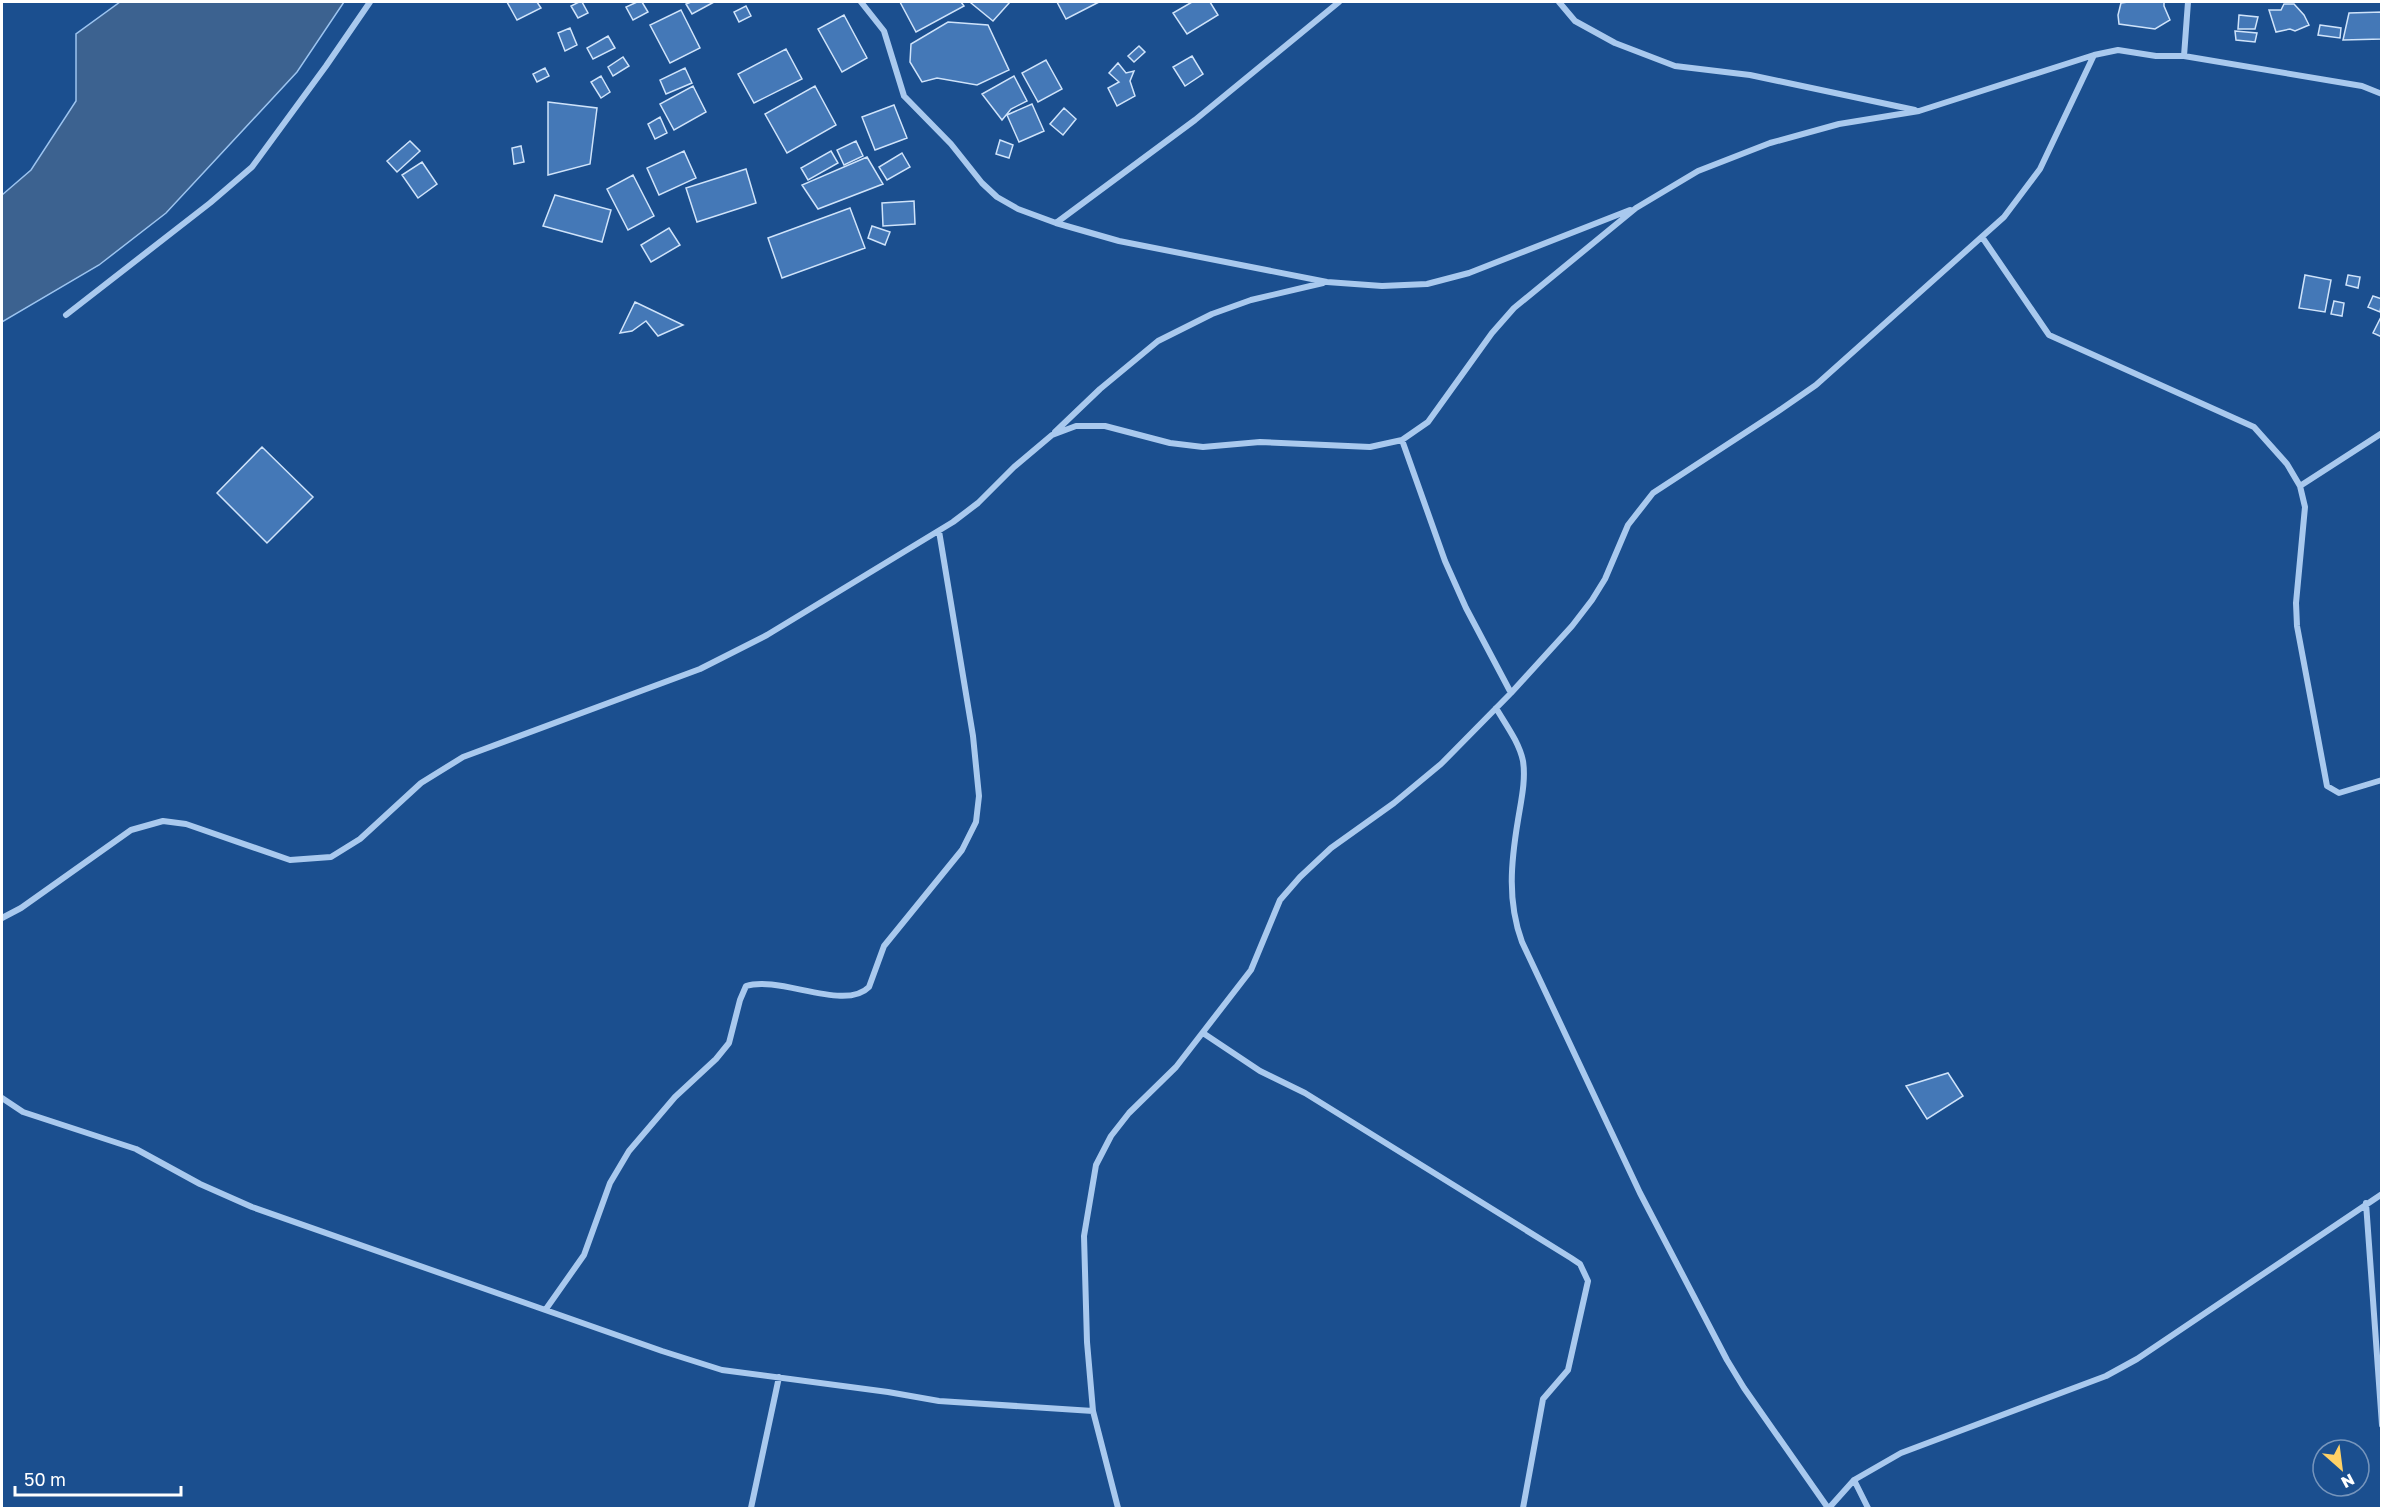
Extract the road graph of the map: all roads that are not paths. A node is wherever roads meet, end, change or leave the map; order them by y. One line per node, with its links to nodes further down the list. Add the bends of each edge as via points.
1 (370, 2): 14 (street, via 252,166)
2 (861, 2): 11 (street, via 884,32 904,96 998,197)
3 (1339, 2): 11 (street, via 1195,120)
4 (1559, 2): 9 (street, via 1575,21 1615,43 1675,66 1750,75)
5 (2188, 2): 7 (street)
6 (2094, 55): 7 (street, via 2118,51); 9 (street); 12 (street, via 2040,169 2004,217)
7 (2184, 56): 8 (street, via 2362,86)
8 (2382, 94)
9 (1919, 111): 10 (street, via 1839,124 1770,143 1698,171)
10 (1636, 208): 13 (street, via 1469,273 1427,284); 17 (street, via 1514,308 1428,422)
11 (1056, 223): 13 (street, via 1119,241)
12 (1982, 237): 18 (street, via 2049,335 2254,427 2287,464); 20 (street, via 1816,385 1653,493 1628,525 1592,600)
13 (1327, 282): 16 (street, via 1251,300 1158,341)
14 (66, 315)
15 (2382, 433): 18 (street)
16 (1052, 435): 17 (street, via 1076,426 1105,426 1170,443 1203,447 1260,442 1370,447); 19 (street, via 978,503)
17 (1402, 440): 20 (street, via 1445,561)
18 (2300, 486): 22 (street, via 2305,507 2297,626 2327,786 2339,793)
19 (939, 531): 23 (street, via 767,634 700,669 463,757 421,783 360,839 331,857 290,860 186,824 163,821 131,830); 28 (street, via 974,736 980,796 976,822 962,850 884,946 864,992 845,996 768,983 746,986 729,1043 629,1151 610,1184 584,1255)
20 (1511, 693): 21 (street)
21 (1496, 708): 24 (street, via 1441,764 1331,848 1300,877 1280,900 1251,970); 36 (street, via 1518,745 1523,762 1524,784 1511,859 1514,919 1522,942 1640,1193 1727,1359)
22 (2382, 780)
23 (2, 918)
24 (1203, 1033): 30 (street, via 1176,1067 1129,1113 1096,1165 1084,1236); 35 (street, via 1571,1257 1585,1272 1588,1281 1573,1357 1568,1370 1543,1399)
25 (2, 1098): 28 (street, via 23,1112 136,1149 252,1207)
26 (2382, 1194): 27 (street)
27 (2366, 1203): 31 (street); 32 (street, via 2137,1359 2106,1376 1901,1454)
28 (546, 1308): 29 (street, via 722,1370)
29 (780, 1377): 30 (street, via 951,1403); 33 (street)
30 (1093, 1411): 34 (street)
31 (2382, 1425)
32 (1854, 1480): 36 (street); 37 (street)
33 (751, 1509)
34 (1118, 1509)
35 (1523, 1509)
36 (1828, 1509)
37 (1868, 1509)

